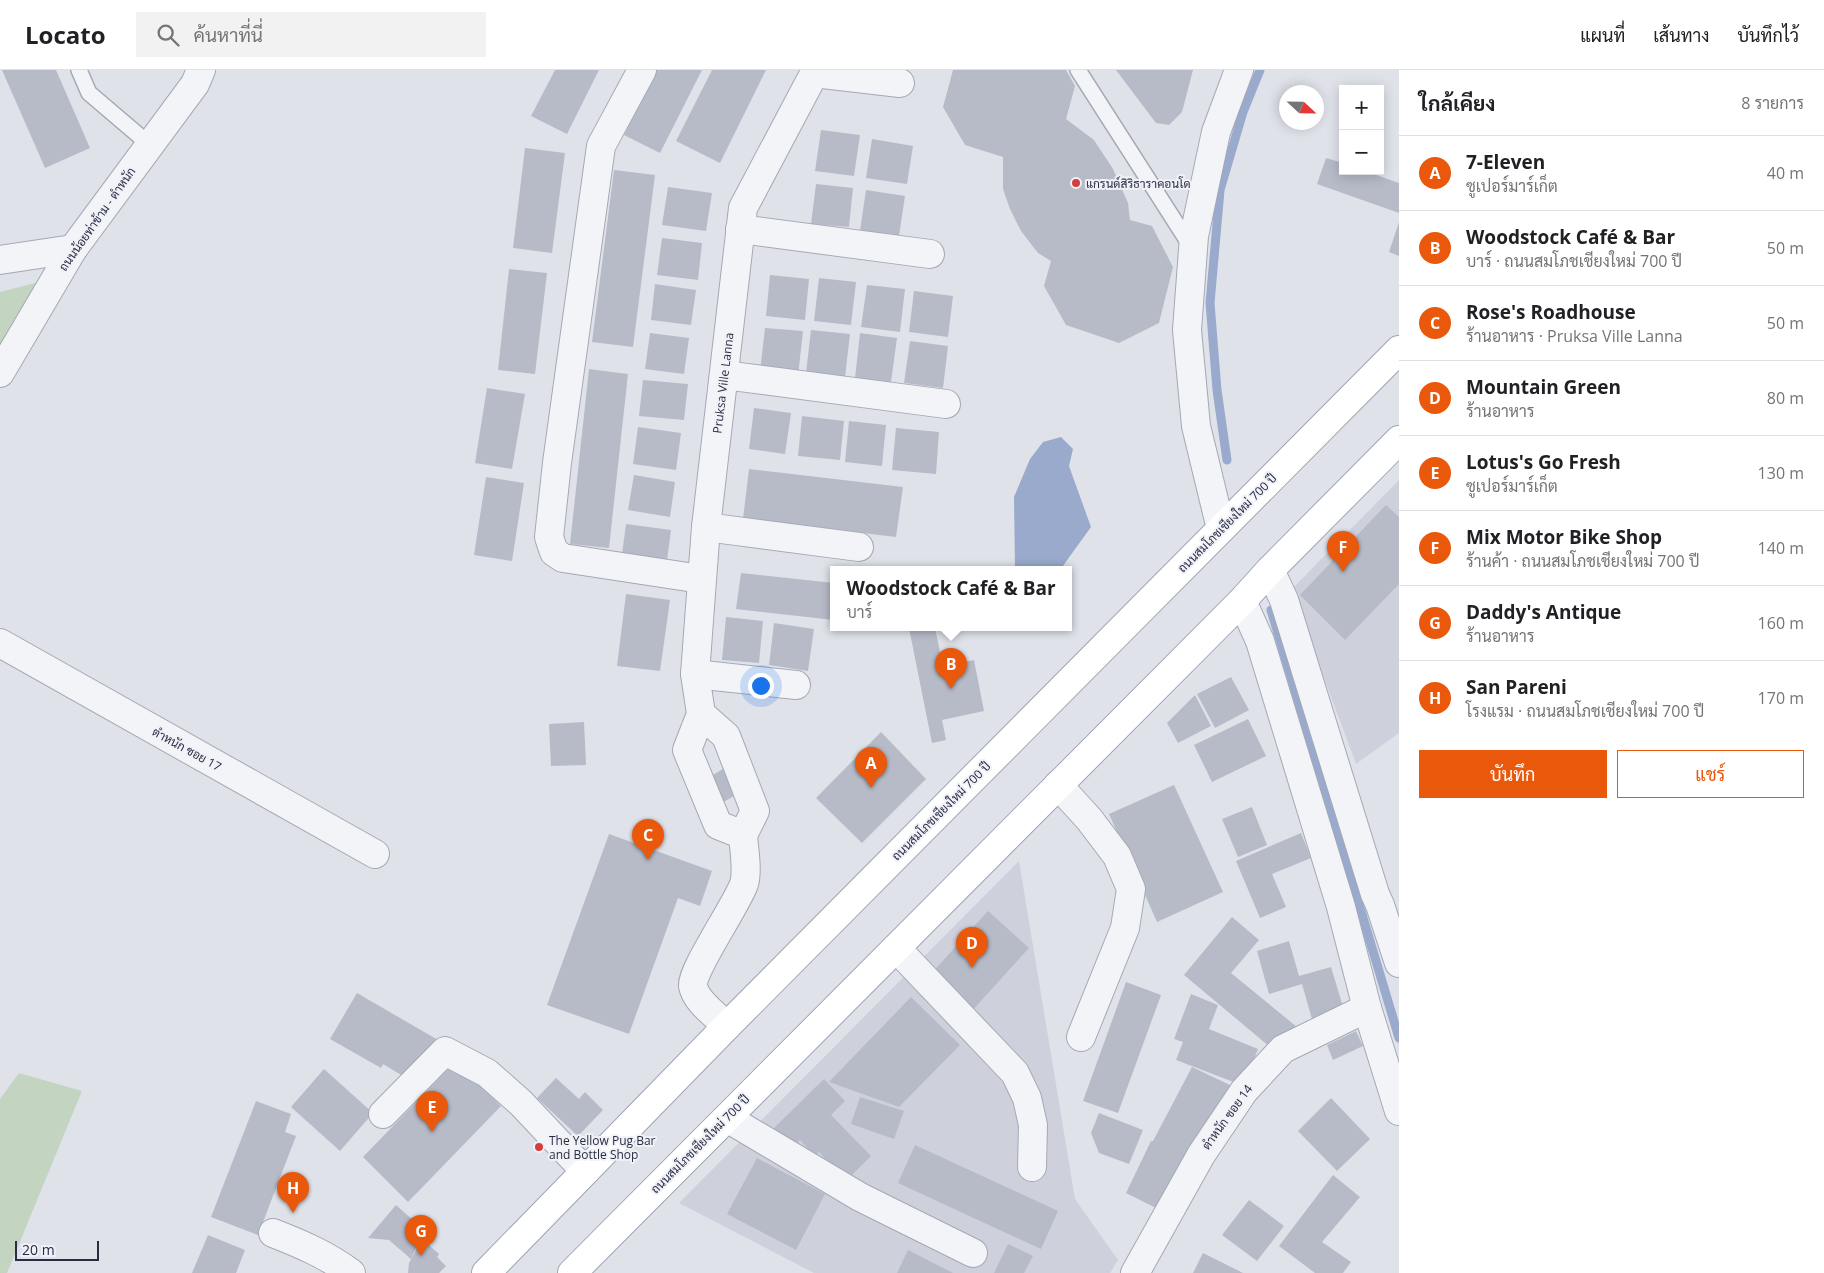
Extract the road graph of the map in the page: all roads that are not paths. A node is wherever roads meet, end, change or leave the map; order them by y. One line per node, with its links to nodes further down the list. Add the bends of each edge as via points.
1 (79, 70): 8 (lane, via 89,93)
2 (201, 70): 8 (street, ถนนน้อยท่าข้าม - ตำหนัก, via 195,84)
3 (642, 70): 23 (street, via 601,146 549,537 554,552 564,558)
4 (1078, 70): 11 (lane)
5 (1239, 70): 11 (street, via 1216,132)
6 (815, 71): 7 (street); 9 (street, Pruksa Ville Lanna, via 744,208)
7 (900, 83)
8 (150, 145): 10 (street, ถนนน้อยท่าข้าม - ตำหนัก)
9 (740, 229): 12 (street); 16 (street, Pruksa Ville Lanna)
10 (72, 249): 13 (street); 15 (street, ถนนน้อยท่าข้าม - ตำหนัก)
11 (1193, 249): 20 (street, via 1187,330 1196,426)
12 (930, 254)
13 (0, 260)
14 (1399, 350): 20 (main road, ถนนสมโภชเชียงใหม่ 700 ปี)
15 (0, 373)
16 (724, 375): 17 (street); 19 (street, Pruksa Ville Lanna)
17 (946, 404)
18 (1399, 440): 22 (main road, ถนนสมโภชเชียงใหม่ 700 ปี)
19 (706, 527): 21 (street); 23 (street, Pruksa Ville Lanna)
20 (1221, 529): 35 (main road, ถนนสมโภชเชียงใหม่ 700 ปี)
21 (859, 547)
22 (1270, 570): 24 (main road, ถนนสมโภชเชียงใหม่ 700 ปี); 33 (street, via 1284,600)
23 (701, 579): 26 (street, Pruksa Ville Lanna)
24 (1242, 601): 29 (main road, ถนนสมโภชเชียงใหม่ 700 ปี); 34 (street, via 1260,641 1341,907)
25 (0, 643): 31 (street, ตำหนัก ซอย 17)
26 (695, 674): 27 (street); 28 (street, Pruksa Ville Lanna)
27 (796, 686)
28 (701, 714): 30 (street, via 726,736 755,811); 30 (street, Pruksa Ville Lanna, via 687,750 718,825)
29 (1058, 785): 32 (main road, ถนนสมโภชเชียงใหม่ 700 ปี); 36 (street, via 1117,856 1131,890 1125,928)
30 (743, 835): 35 (street, via 744,883 692,984 696,996)
31 (375, 854)
32 (896, 948): 39 (main road, ถนนสมโภชเชียงใหม่ 700 ปี); 40 (street, via 1015,1072 1027,1098 1033,1125)
33 (1399, 963)
34 (1367, 1008): 37 (street); 47 (street, ตำหนัก ซอย 14, via 1283,1049 1244,1091 1200,1155)
35 (727, 1026): 41 (main road, ถนนสมโภชเชียงใหม่ 700 ปี)
36 (1081, 1037)
37 (1399, 1111)
38 (383, 1114): 41 (street, via 445,1051 494,1079)
39 (727, 1118): 43 (street, via 860,1197); 46 (main road, ถนนสมโภชเชียงใหม่ 700 ปี)
40 (1032, 1167)
41 (585, 1171): 45 (main road, ถนนสมโภชเชียงใหม่ 700 ปี)
42 (273, 1233): 44 (street, via 307,1246)
43 (973, 1253)
44 (351, 1273)
45 (486, 1273)
46 (572, 1273)
47 (1135, 1273)

